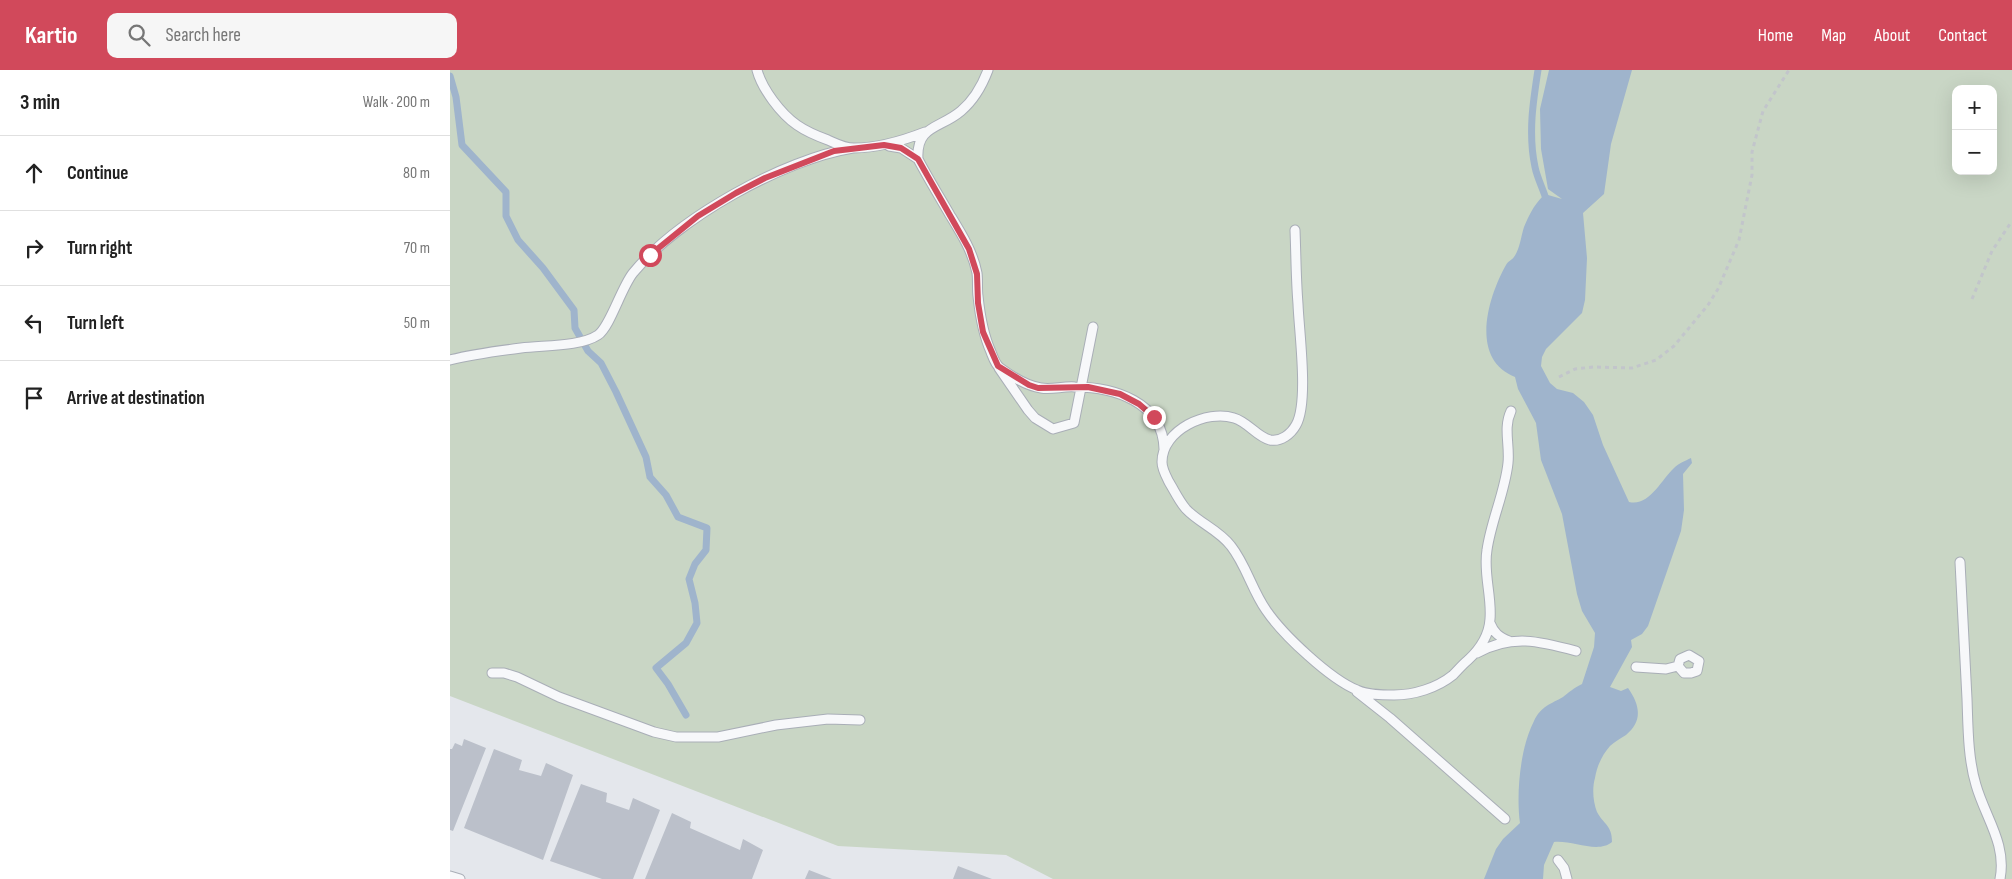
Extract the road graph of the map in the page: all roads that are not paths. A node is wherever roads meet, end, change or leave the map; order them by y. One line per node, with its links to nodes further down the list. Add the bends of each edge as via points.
1 (757, 70): 5 (lane, via 759,79 796,124 817,136)
2 (988, 70): 3 (lane, via 968,105)
3 (927, 131): 4 (lane); 6 (lane, via 919,143)
4 (884, 145): 5 (lane); 6 (lane, via 901,148)
5 (853, 148): 9 (lane, via 822,155 765,178 684,227 626,282 601,334 560,344)
6 (918, 159): 10 (lane, via 969,249 977,274 983,332)
7 (1295, 230): 13 (lane, via 1302,388 1298,423 1282,439 1272,440 1236,418 1206,418 1180,430)
8 (1093, 327): 11 (lane)
9 (450, 360)
10 (998, 366): 11 (lane, via 1038,388); 11 (lane, via 1028,410 1053,429 1074,423)
11 (1082, 387): 13 (lane, via 1120,394 1147,410 1164,436)
12 (1511, 411): 15 (lane, via 1506,428 1508,465 1486,553)
13 (1164, 449): 22 (lane, via 1162,464 1165,474 1186,509 1230,544 1258,599 1274,622 1314,660)
14 (1960, 562): 29 (lane, via 1972,763 1980,800 1996,833 2002,869)
15 (1490, 623): 16 (lane, via 1500,638); 18 (lane, via 1484,642)
16 (1509, 641): 17 (lane, via 1536,642); 18 (lane, via 1492,645)
17 (1576, 651)
18 (1474, 655): 22 (lane, via 1442,682 1418,692 1374,694)
19 (1678, 666): 20 (lane, via 1666,669)
20 (1636, 667)
21 (492, 673): 23 (lane, via 518,677 559,697 676,737 718,737 828,718)
22 (1348, 685): 24 (lane)
23 (860, 720)
24 (1504, 819)
25 (1558, 860): 28 (lane)
26 (450, 876): 27 (lane)
27 (460, 879)
28 (1567, 879)
29 (2000, 879)

